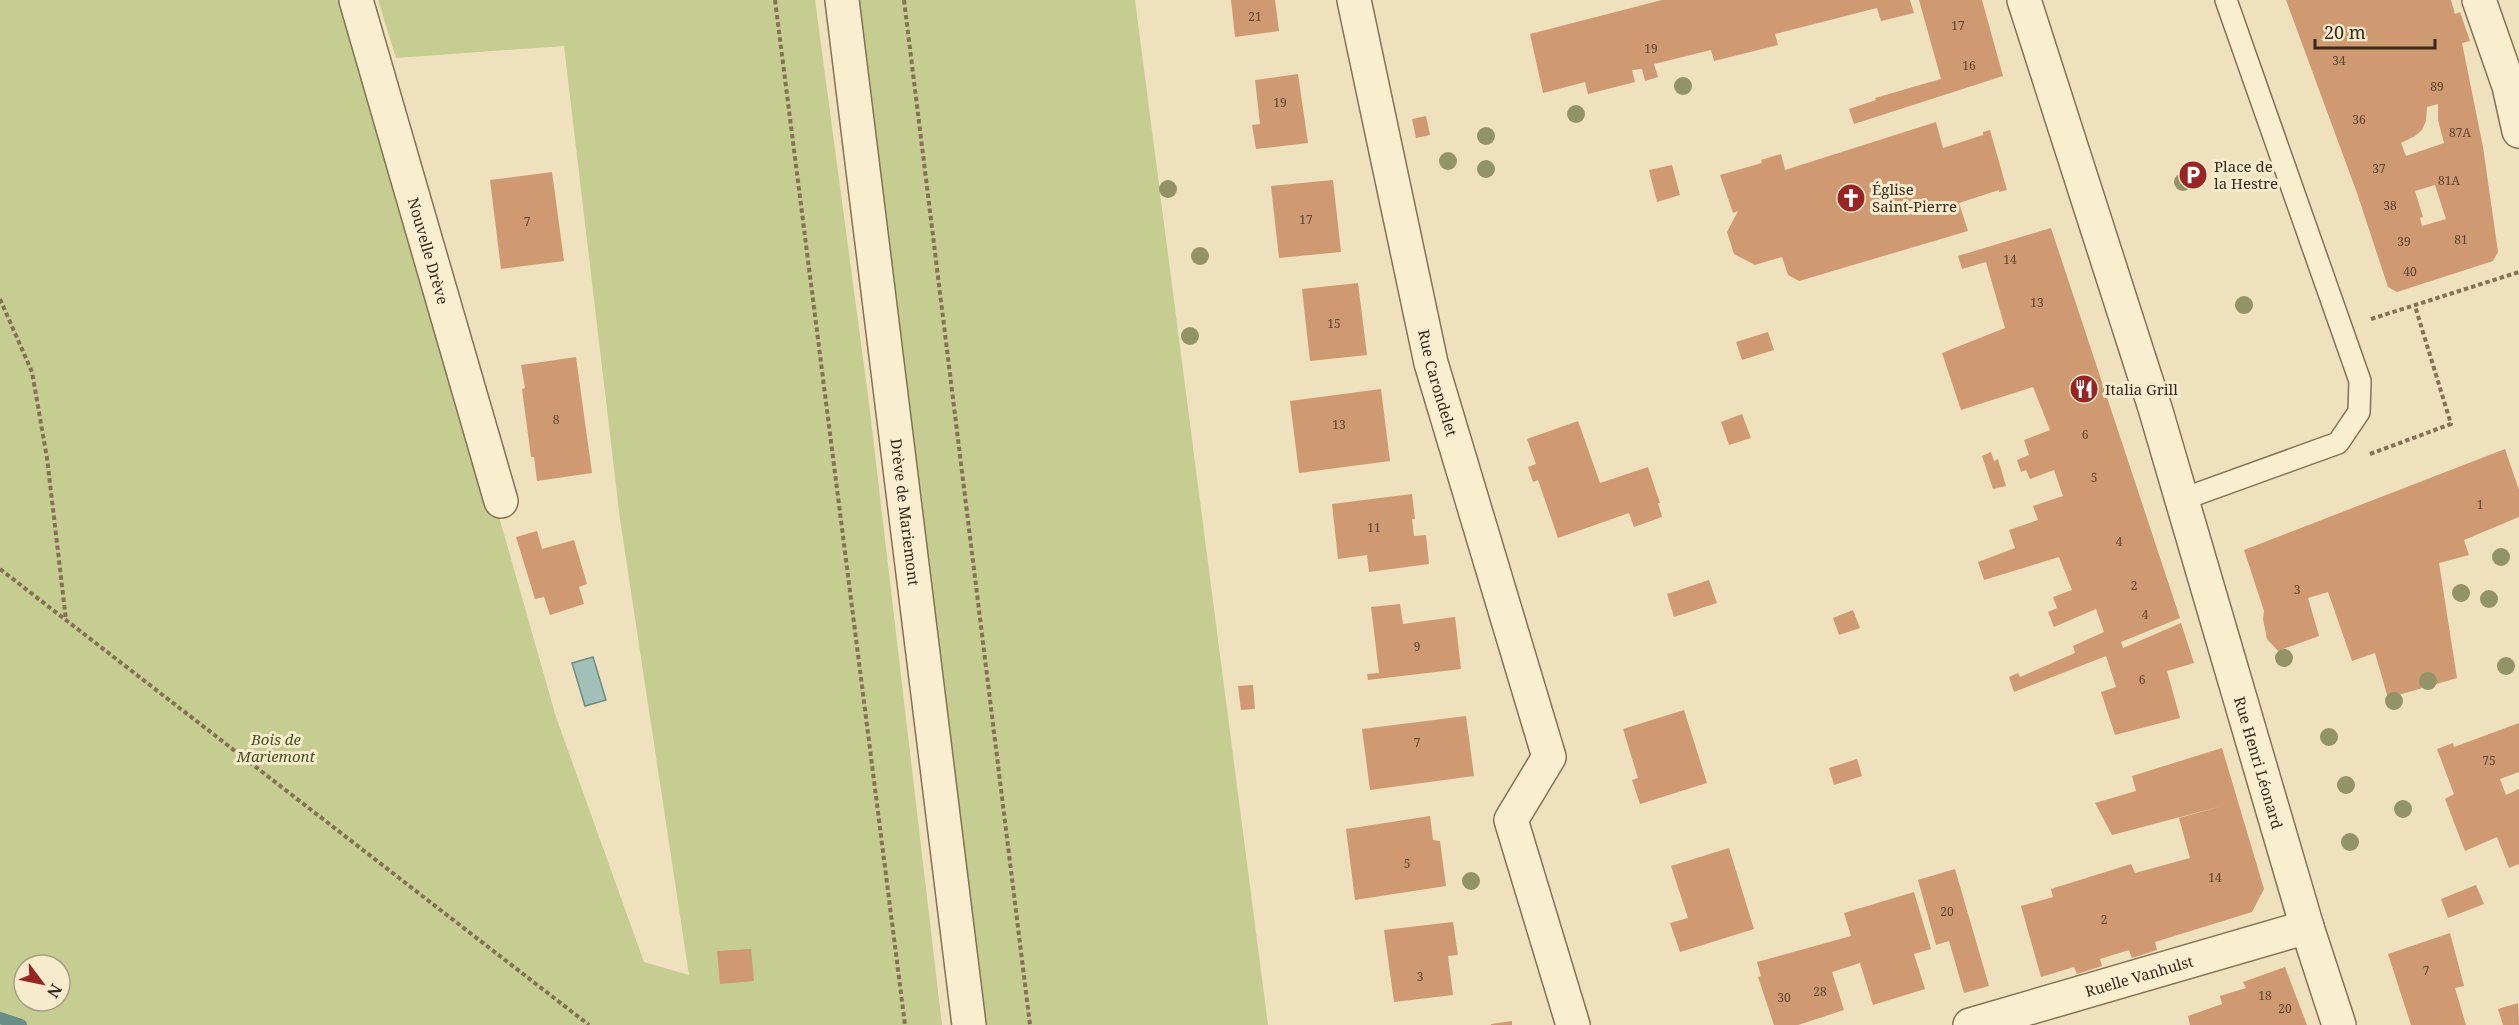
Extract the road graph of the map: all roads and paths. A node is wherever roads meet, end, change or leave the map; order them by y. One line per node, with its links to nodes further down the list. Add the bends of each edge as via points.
1 (356, 0): 14 (street, Nouvelle Drève)
2 (776, 0): 19 (path)
3 (842, 0): 20 (street, Drève de Mariemont)
4 (904, 0): 21 (path)
5 (1354, 0): 22 (street, Rue Carondelet, via 1431,363 1549,757 1511,820)
6 (2024, 0): 13 (street)
7 (2226, 0): 12 (lane)
8 (2479, 0): 9 (street, via 2509,86)
9 (2519, 131)
10 (2519, 272): 12 (path)
11 (0, 298): 16 (path, via 32,372 47,458)
12 (2342, 329): 13 (lane, via 2360,381 2359,412 2338,443)
13 (2183, 499): 17 (street, Rue Henri Léonard)
14 (501, 501)
15 (0, 569): 16 (path)
16 (66, 621): 18 (path)
17 (2307, 927): 23 (street, Ruelle Vanhulst); 24 (street, Rue Henri Léonard)
18 (589, 1025)
19 (905, 1025)
20 (969, 1025)
21 (1030, 1025)
22 (1574, 1025)
23 (1970, 1025)
24 (2339, 1025)

